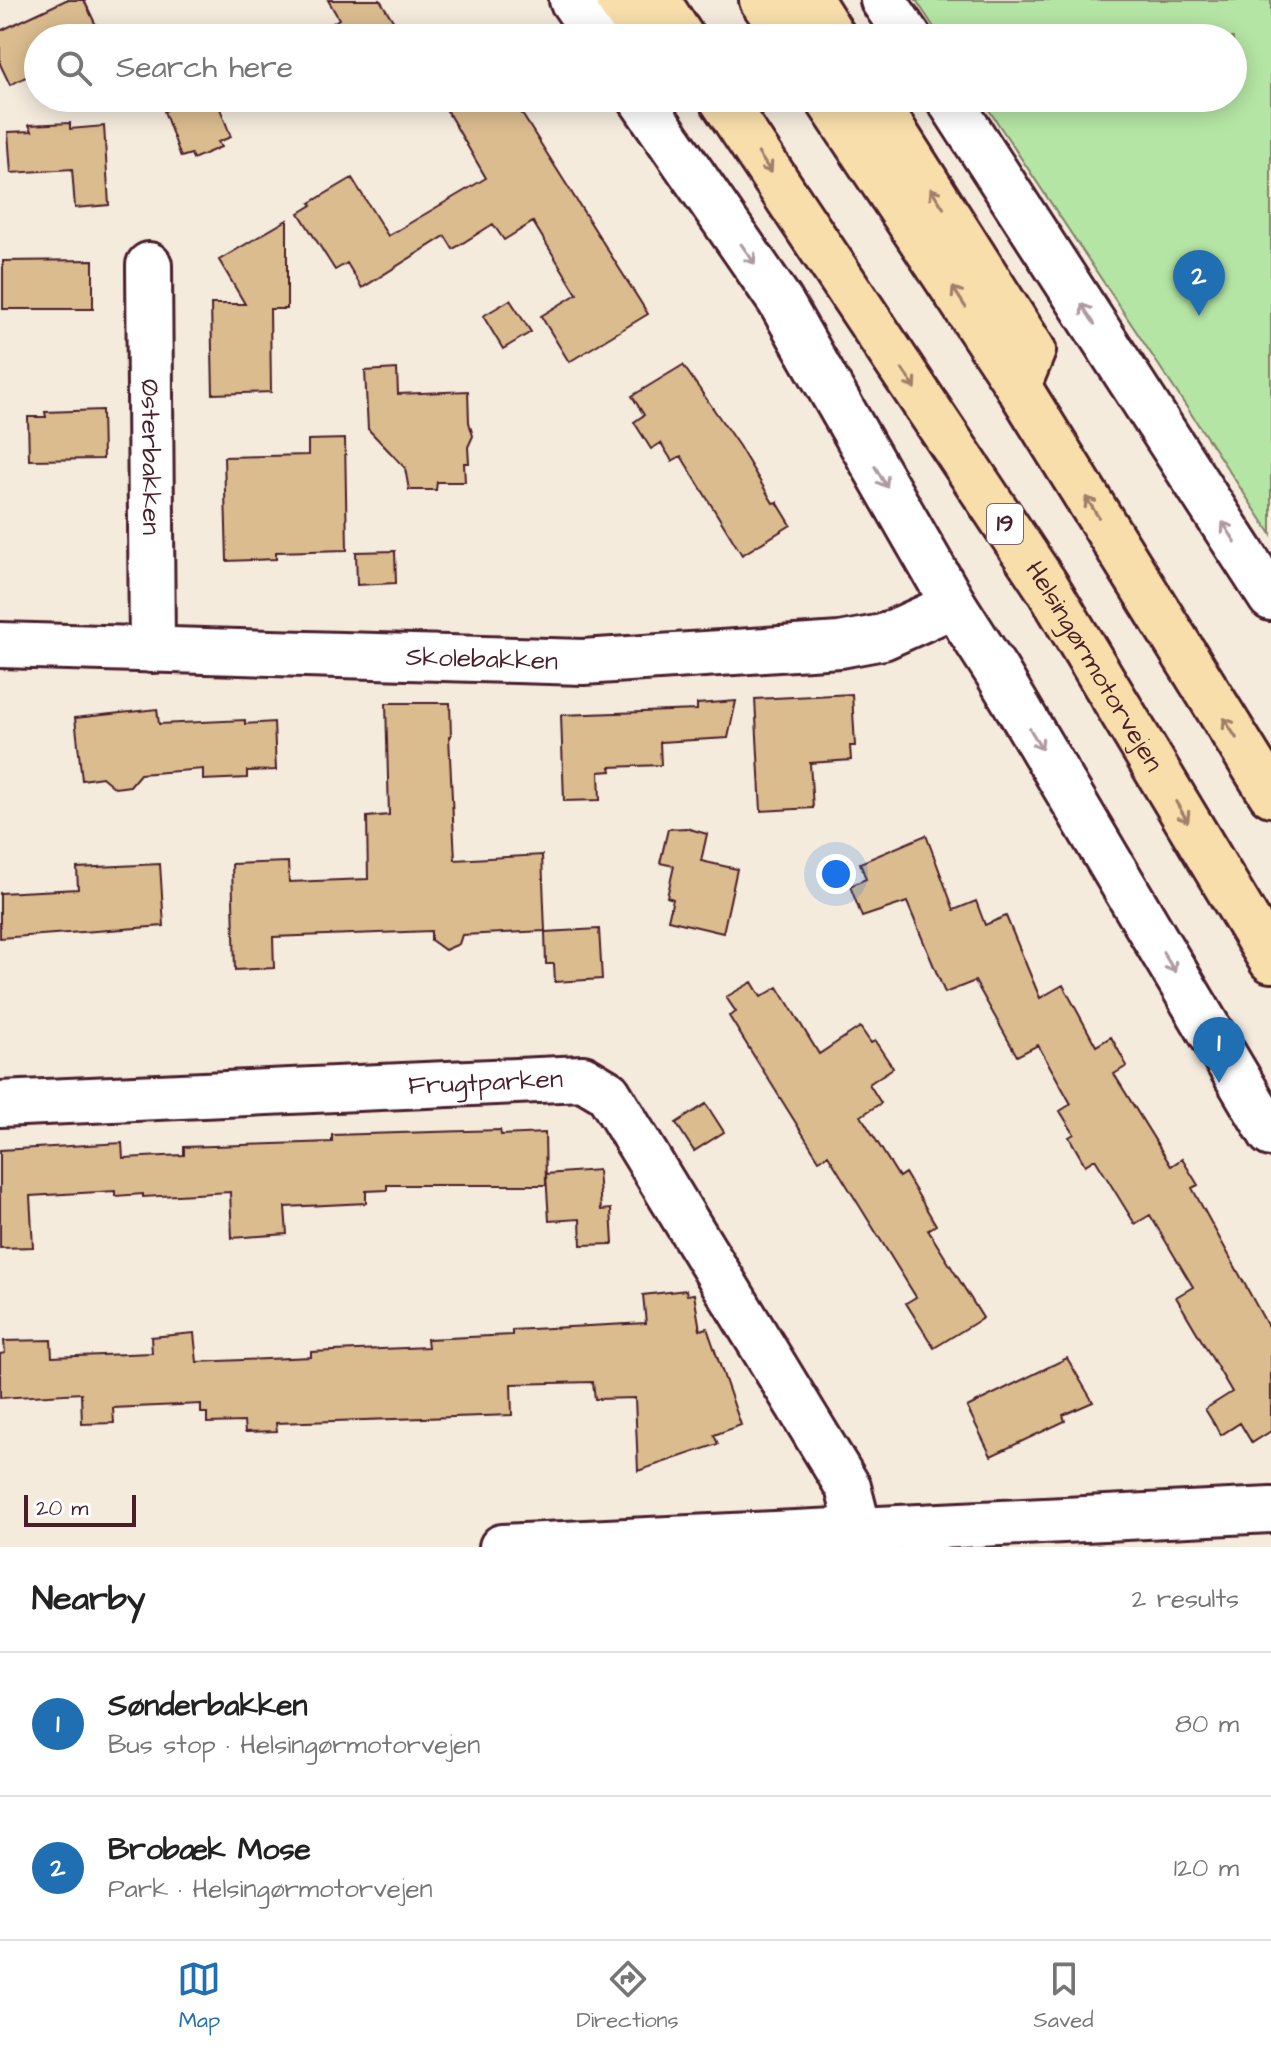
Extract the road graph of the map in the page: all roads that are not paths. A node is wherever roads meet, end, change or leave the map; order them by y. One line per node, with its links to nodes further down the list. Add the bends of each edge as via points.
1 (572, 0): 7 (street)
2 (619, 0): 8 (highway)
3 (657, 0): 9 (highway)
4 (762, 0): 10 (highway)
5 (810, 0): 11 (highway)
6 (883, 0): 12 (street)
7 (588, 24)
8 (636, 24)
9 (673, 24)
10 (778, 24)
11 (825, 24)
12 (899, 24)
13 (650, 112): 21 (street, one-way to 21, via 780,301)
14 (730, 112): 25 (highway, Helsingørmotorvejen / 19, one-way to 25, via 1047,587)
15 (836, 112): 19 (highway, one-way to 15)
16 (882, 112): 19 (highway, one-way to 16, via 1033,350)
17 (957, 112): 20 (street, one-way to 17)
18 (149, 265): 23 (street, Østerbakken)
19 (1018, 386): 24 (highway, one-way to 19)
20 (1271, 598)
21 (954, 605): 23 (street, Skolebakken, via 883,637 840,645 583,662); 27 (street, one-way to 27)
22 (0, 645): 23 (street, Skolebakken)
23 (152, 650)
24 (1271, 794)
25 (1271, 960)
26 (0, 1104): 29 (street, Frugtparken, via 583,1078 608,1093 848,1487)
27 (1271, 1134)
28 (1271, 1510): 29 (street)
29 (859, 1530): 30 (street)
30 (502, 1547)

